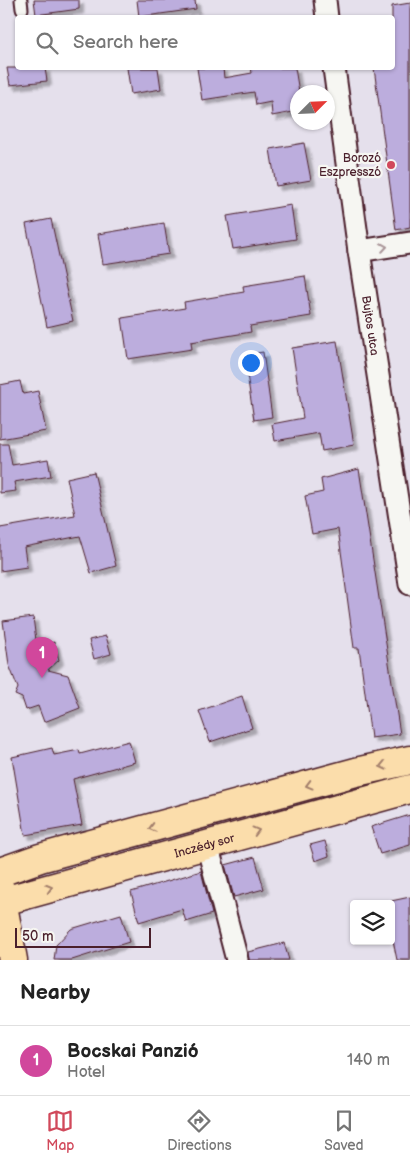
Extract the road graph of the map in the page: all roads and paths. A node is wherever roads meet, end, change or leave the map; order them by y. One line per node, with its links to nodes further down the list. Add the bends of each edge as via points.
1 (325, 0): 2 (street)
2 (327, 15)
3 (334, 70): 5 (street, Bujtos utca)
4 (410, 243): 5 (street, one-way to 4)
5 (359, 251): 6 (street, Bujtos utca)
6 (410, 584)
7 (410, 760): 10 (main road, one-way to 10, via 40,858)
8 (410, 789): 9 (main road, Inczédy sor, one-way to 8)
9 (207, 844): 11 (main road, Inczédy sor, one-way to 9); 13 (street)
10 (0, 872)
11 (1, 897): 12 (main road)
12 (13, 960)
13 (237, 960)

